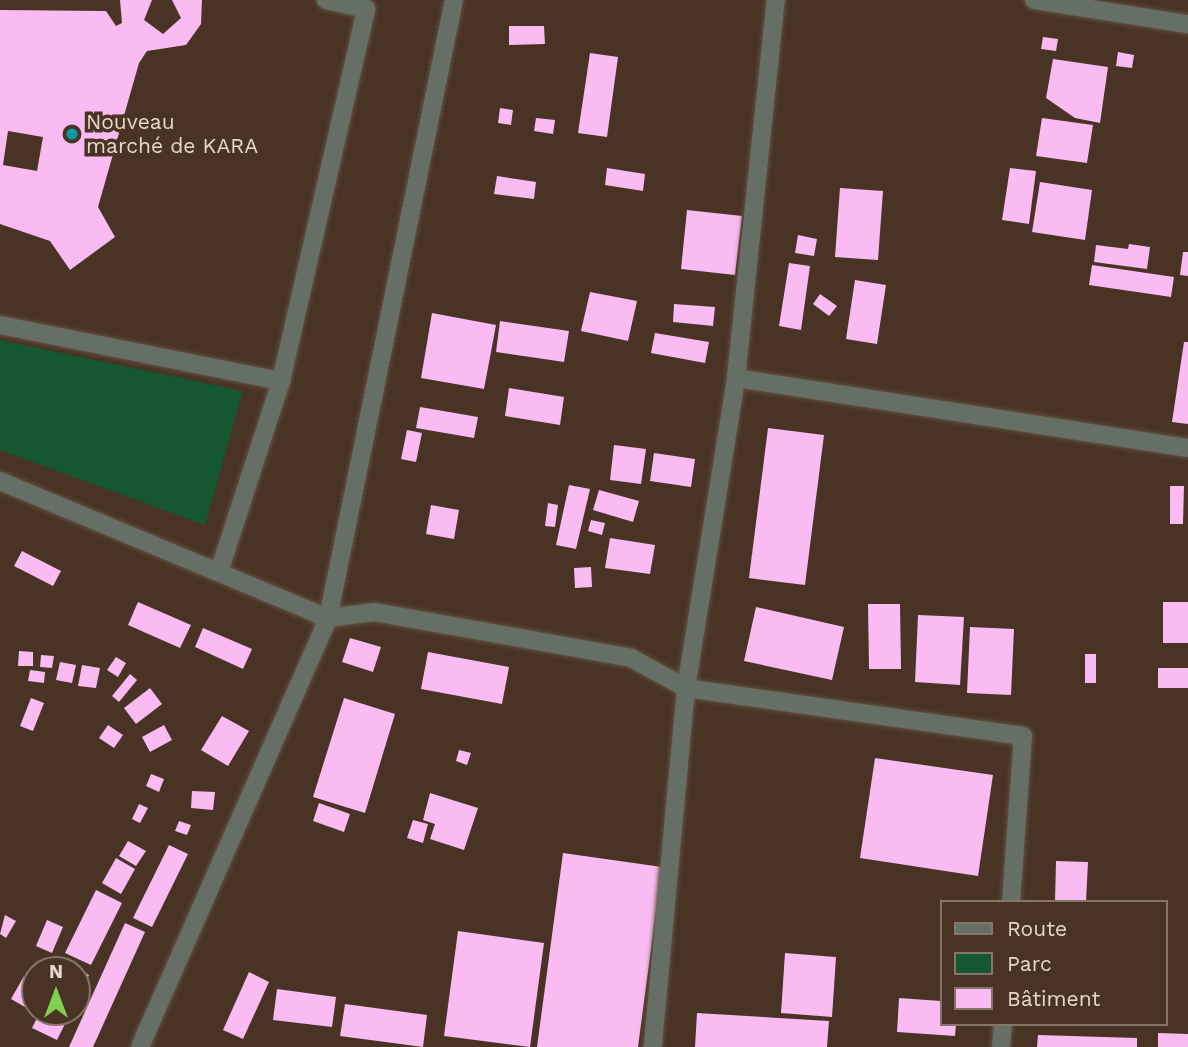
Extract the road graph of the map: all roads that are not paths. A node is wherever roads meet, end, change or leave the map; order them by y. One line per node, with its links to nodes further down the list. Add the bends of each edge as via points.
1 (326, 0): 8 (street, via 366,9)
2 (454, 0): 12 (street)
3 (776, 0): 7 (street)
4 (1034, 0): 5 (street)
5 (1188, 23)
6 (0, 325): 8 (street)
7 (736, 378): 9 (street); 13 (street)
8 (281, 381): 11 (street)
9 (1188, 448)
10 (0, 481): 11 (street)
11 (219, 572): 12 (street)
12 (328, 618): 13 (street, via 374,612 618,655); 16 (street)
13 (686, 688): 14 (street, via 1023,736); 17 (street)
14 (1011, 900)
15 (1003, 1026): 18 (street)
16 (140, 1047)
17 (653, 1047)
18 (1001, 1047)

